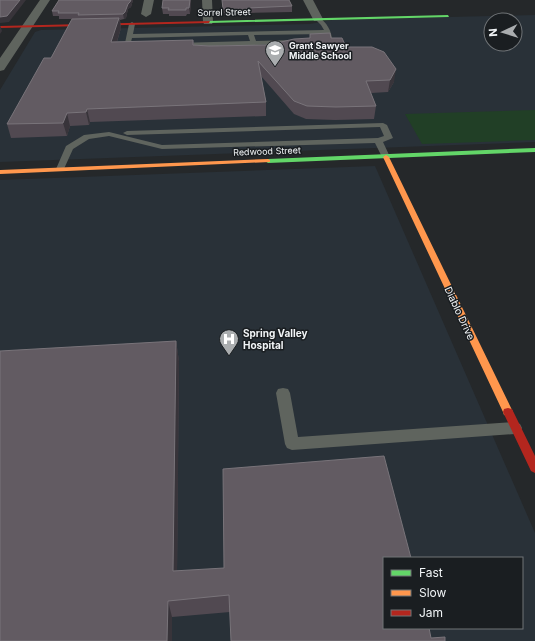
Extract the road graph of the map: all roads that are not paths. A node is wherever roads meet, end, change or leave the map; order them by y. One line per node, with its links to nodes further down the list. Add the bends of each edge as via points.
1 (45, 0): 2 (street); 11 (street)
2 (57, 0)
3 (149, 0): 6 (street)
4 (207, 0): 9 (street)
5 (308, 0): 8 (street)
6 (146, 14)
7 (448, 16): 8 (street, Sorrel Street)
8 (318, 19): 9 (street, Sorrel Street); 13 (lane)
9 (208, 22): 10 (street, Sorrel Street)
10 (132, 24): 11 (street, Sorrel Street); 15 (lane)
11 (27, 26): 12 (street, Sorrel Street); 21 (street)
12 (0, 27)
13 (328, 32): 14 (lane); 16 (lane, via 330,39)
14 (251, 33): 15 (lane); 18 (lane)
15 (129, 36): 19 (lane, via 130,44)
16 (316, 41)
17 (300, 42): 18 (lane)
18 (254, 43): 20 (lane)
19 (147, 45)
20 (170, 45)
21 (0, 67)
22 (109, 134): 23 (lane, via 162,147); 23 (lane, via 383,125 390,138); 26 (lane, via 88,137 69,148)
23 (378, 140): 25 (lane)
24 (535, 150): 25 (street, Redwood Street)
25 (386, 156): 26 (street, Redwood Street); 29 (street, Diablo Drive)
26 (60, 169): 27 (street, Redwood Street)
27 (0, 172)
28 (283, 393): 29 (lane, via 292,444)
29 (515, 428): 30 (street, Diablo Drive)
30 (535, 468)

